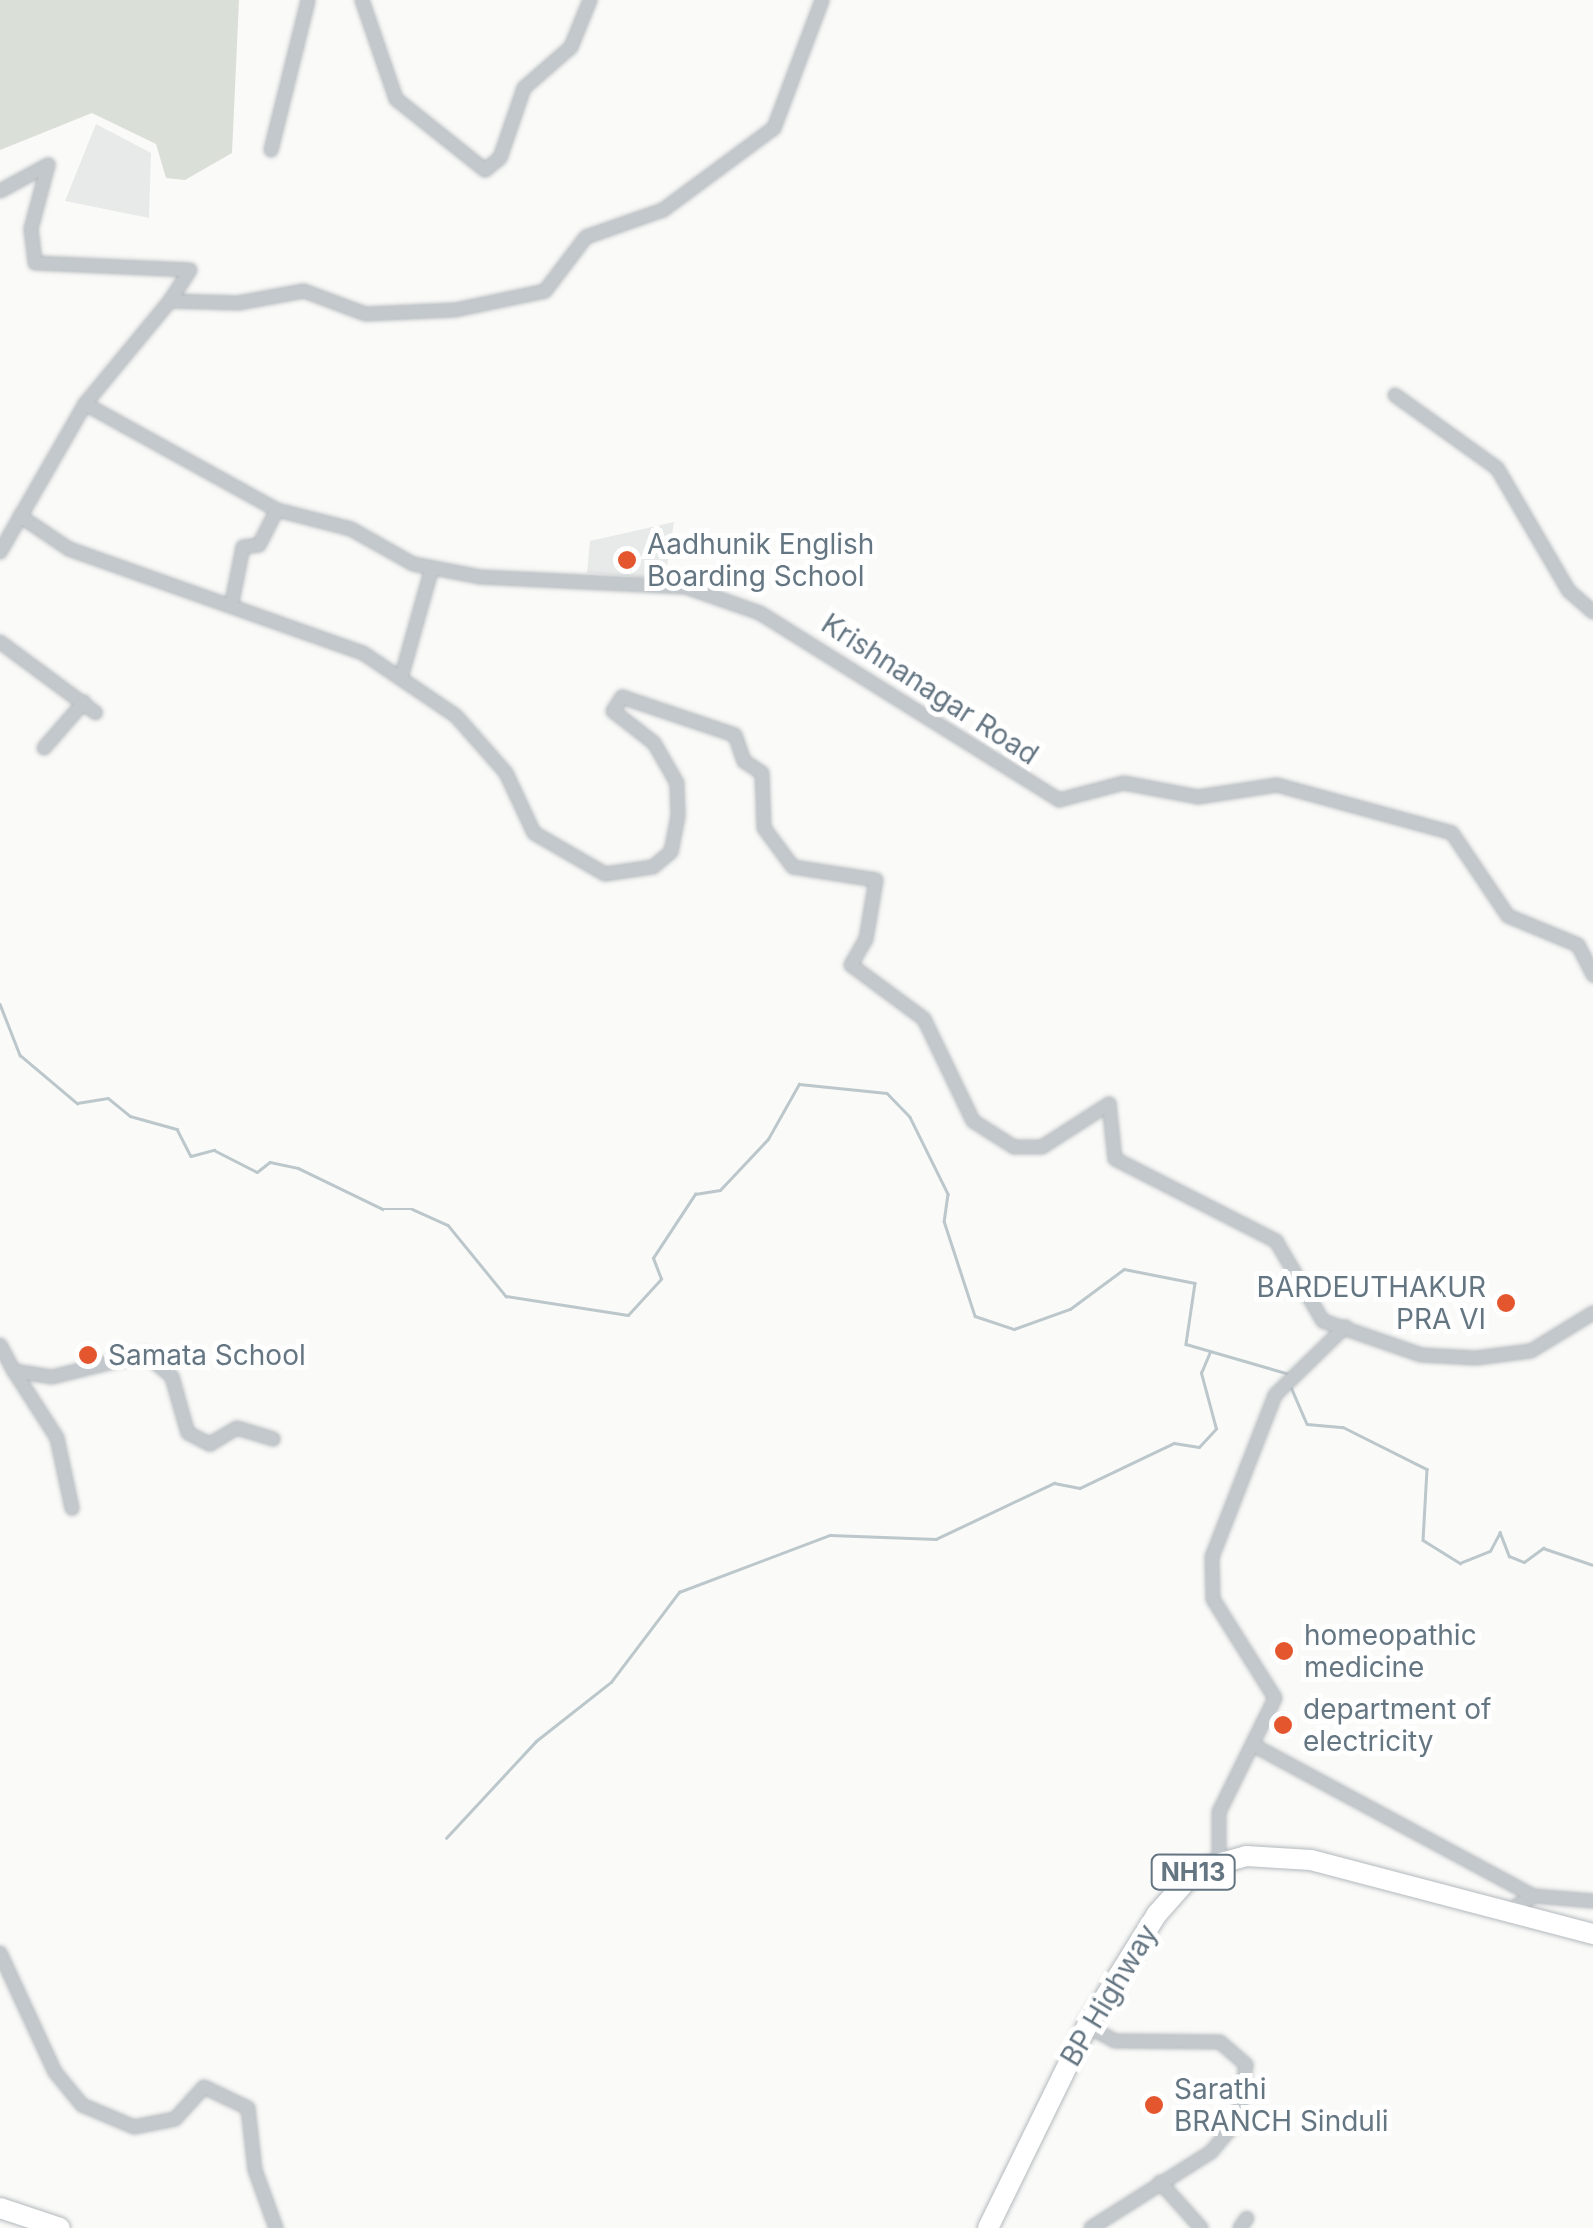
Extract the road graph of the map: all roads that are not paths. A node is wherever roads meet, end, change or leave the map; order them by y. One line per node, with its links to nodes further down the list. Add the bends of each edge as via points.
1 (308, 0): 5 (street)
2 (362, 0): 3 (street, via 396,100 485,170 500,158 524,88 571,47)
3 (590, 0)
4 (822, 0): 7 (street, via 774,128 663,210 586,238 545,291 454,310 366,314 304,291 238,303)
5 (271, 150)
6 (0, 191): 7 (street, via 48,165 31,229 35,263 190,270)
7 (170, 300): 9 (street)
8 (1395, 395): 15 (street, via 1496,468 1570,591)
9 (85, 404): 10 (street, Krishnanagar Road); 11 (street)
10 (277, 510): 13 (street, Krishnanagar Road, via 351,529); 14 (street, via 259,545 244,547)
11 (20, 516): 12 (street); 14 (street, via 69,548)
12 (0, 552)
13 (432, 568): 17 (street); 21 (street, Krishnanagar Road, via 686,587 760,613 1058,800 1124,783 1198,796 1277,785 1452,833 1508,916 1578,945)
14 (232, 602): 17 (street)
15 (1593, 612)
16 (0, 642): 18 (street)
17 (401, 678): 23 (street, via 456,716 506,773 534,832 605,874 653,866 671,852 678,816 678,783 654,742 613,711 622,697 735,735 744,760 762,773 764,828 793,867 876,880 866,939 851,965 924,1019 973,1121 1014,1146 1042,1147 1108,1104 1115,1159 1276,1241 1305,1300 1323,1321)
18 (84, 702): 19 (street); 20 (street)
19 (96, 713)
20 (44, 748)
21 (1593, 975)
22 (1593, 1313): 23 (street, via 1531,1351 1476,1358 1421,1354)
23 (1345, 1327): 28 (street, via 1275,1395 1212,1558 1213,1598 1275,1698)
24 (0, 1345): 25 (street)
25 (8, 1368): 26 (street, via 52,1377 145,1354 172,1378 188,1433 210,1444 237,1428); 27 (street, via 57,1438)
26 (274, 1439)
27 (72, 1508)
28 (1253, 1745): 29 (street, via 1219,1812); 30 (street)
29 (1218, 1862): 32 (highway, NH13, via 1310,1860); 35 (highway, BP Highway / NH13, via 1175,1890)
30 (1534, 1896): 31 (street); 32 (street)
31 (1593, 1902)
32 (1504, 1916): 33 (highway, NH13)
33 (1593, 1934)
34 (0, 1953): 39 (street, via 55,2072 82,2105 134,2127 175,2119 204,2087 248,2108 255,2170)
35 (1086, 2026): 36 (street, via 1115,2041 1220,2042 1246,2065 1238,2120 1210,2152); 40 (highway, BP Highway / NH13)
36 (1160, 2182): 41 (street); 42 (street)
37 (0, 2208): 38 (highway)
38 (60, 2228)
39 (276, 2228)
40 (988, 2228)
41 (1091, 2228)
42 (1201, 2228)

